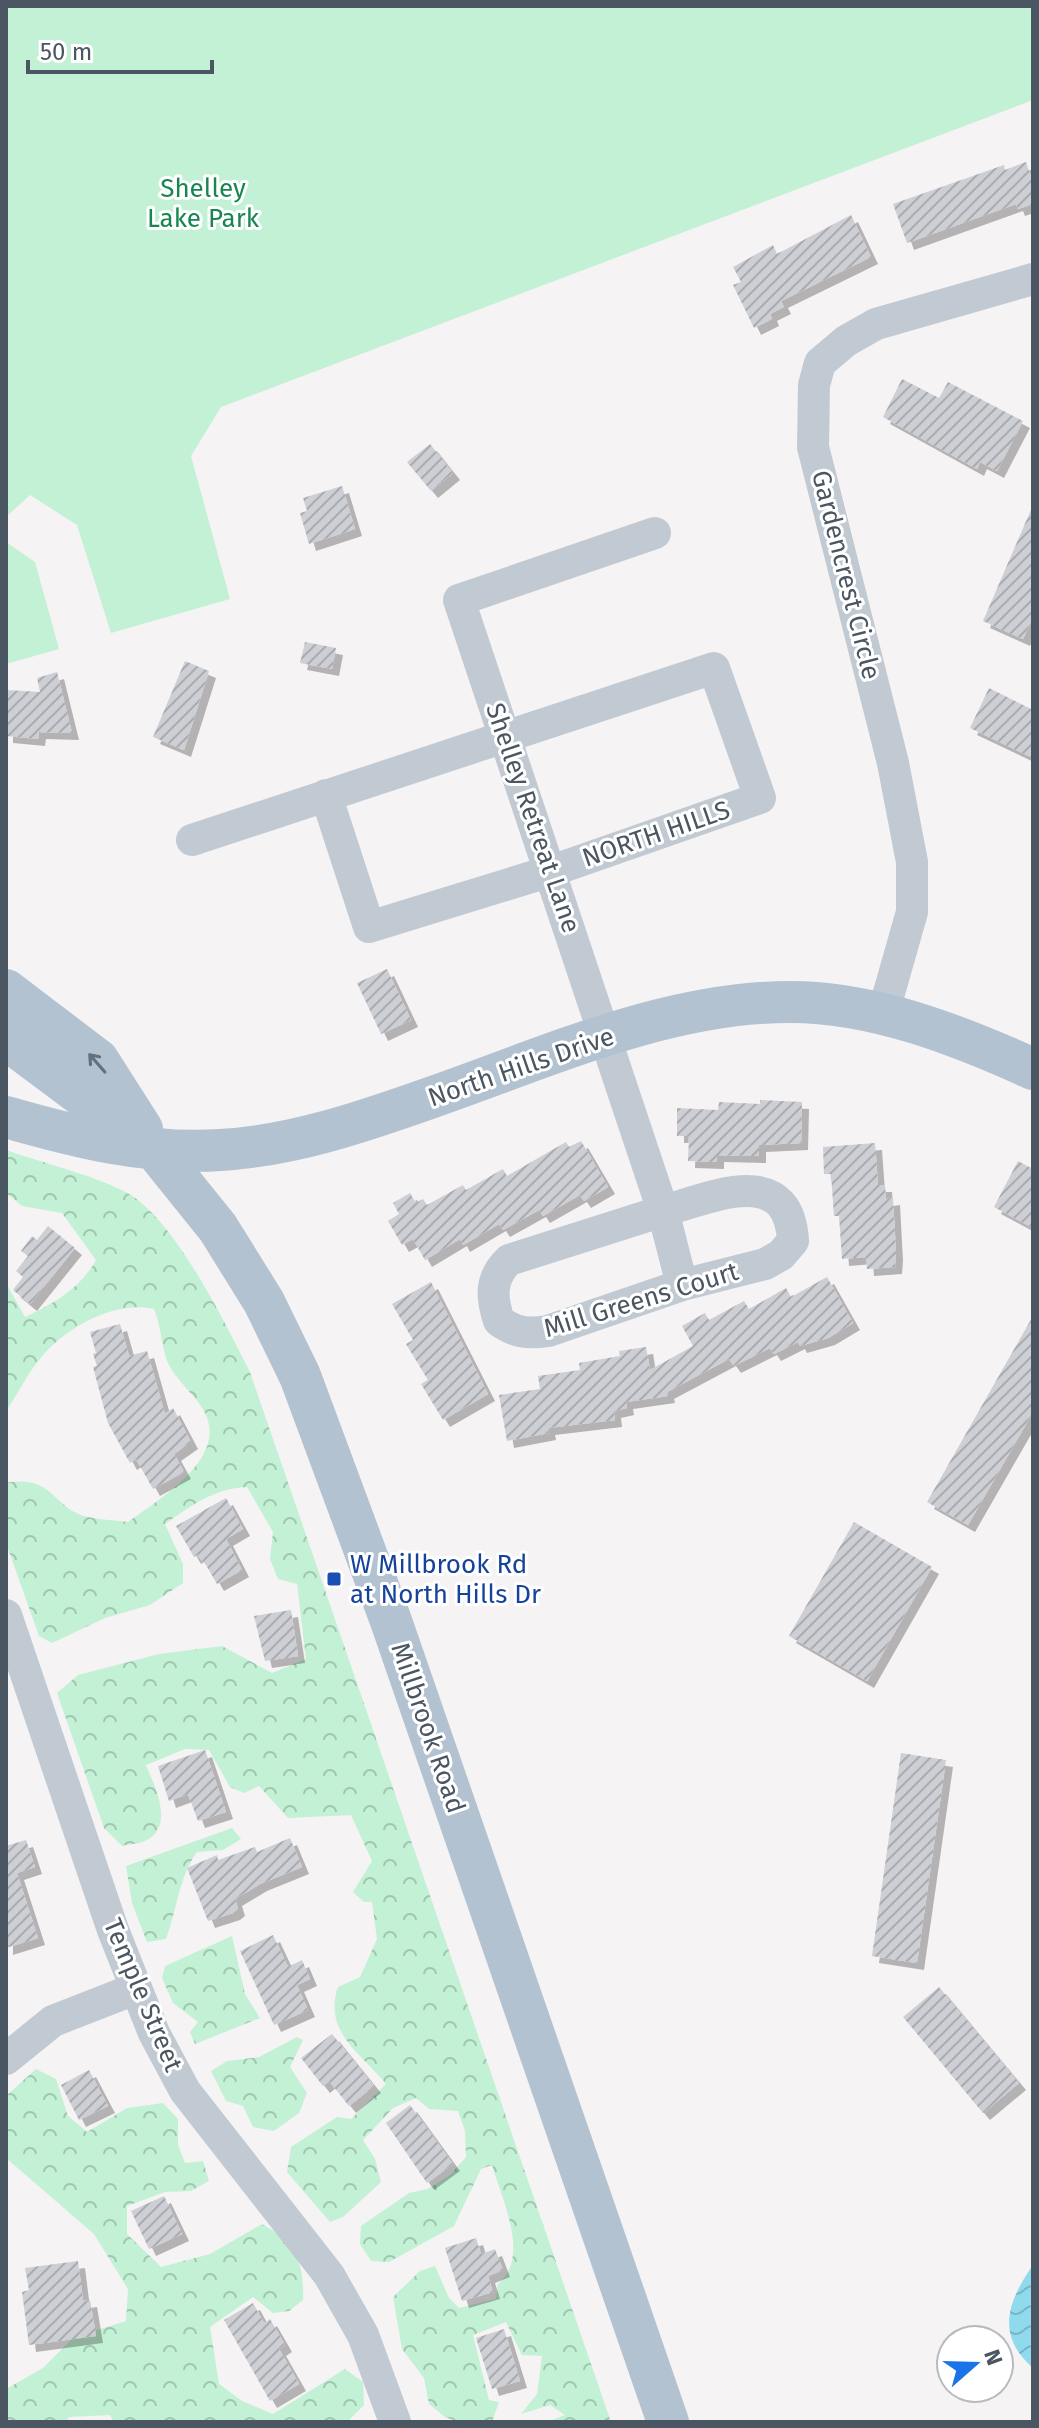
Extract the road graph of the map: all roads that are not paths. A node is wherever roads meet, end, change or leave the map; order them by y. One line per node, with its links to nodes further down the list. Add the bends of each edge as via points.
1 (1033, 279): 8 (street, Gardencrest Circle, via 876,324 820,363 814,385 813,447 893,763 912,862 912,912)
2 (655, 533): 3 (street, Shelley Retreat Lane, via 459,600)
3 (506, 735): 4 (street); 6 (street, Shelley Retreat Lane); 6 (street, NORTH HILLS, via 714,668 760,798)
4 (326, 795): 5 (street); 6 (street, NORTH HILLS, via 369,927)
5 (192, 840)
6 (551, 871): 9 (street, Shelley Retreat Lane)
7 (6, 990): 13 (main road, one-way to 7, via 98,1060)
8 (883, 1014): 9 (main road, North Hills Drive, via 791,1002 680,1015); 11 (main road, North Hills Drive)
9 (606, 1037): 13 (main road, North Hills Drive, via 315,1134 218,1151); 14 (street)
10 (6, 1039): 13 (main road, Millbrook Road)
11 (1033, 1069)
12 (6, 1117): 13 (main road, North Hills Drive, via 76,1137)
13 (156, 1151): 20 (main road, Millbrook Road, via 218,1228 264,1302 300,1376 391,1621)
14 (663, 1211): 15 (street); 15 (street, Mill Greens Court, via 754,1191 774,1195 792,1223 793,1241 781,1255); 15 (street, Mill Greens Court, via 509,1260 497,1272 494,1305 499,1321 528,1334)
15 (682, 1285)
16 (6, 1615): 17 (street, Temple Street)
17 (135, 1989): 18 (street, via 53,2021); 19 (street, Temple Street, via 185,2091 329,2275 363,2335)
18 (6, 2059)
19 (395, 2422)
20 (668, 2422)

